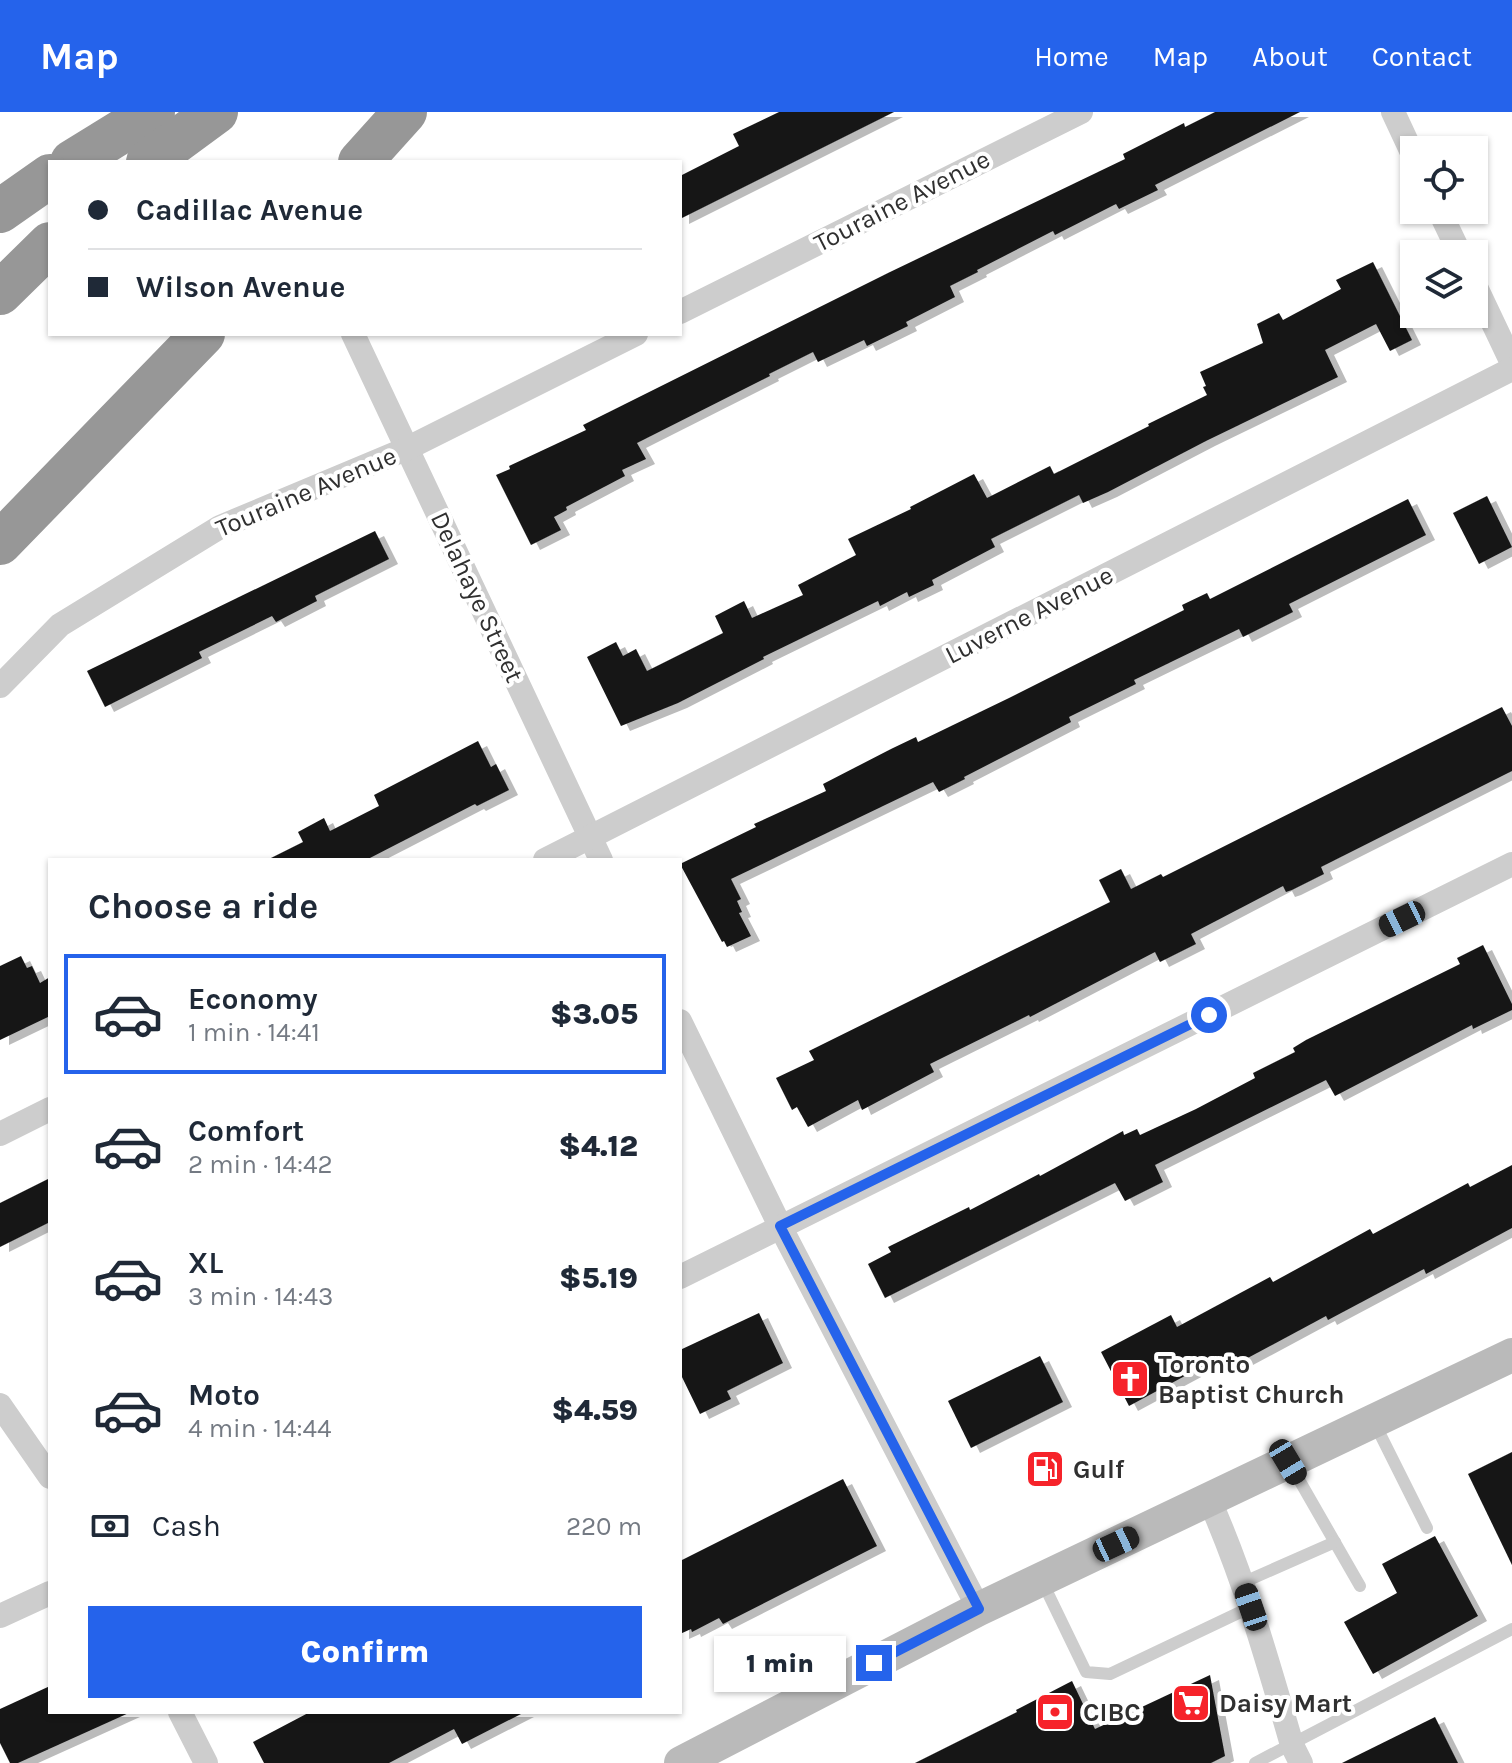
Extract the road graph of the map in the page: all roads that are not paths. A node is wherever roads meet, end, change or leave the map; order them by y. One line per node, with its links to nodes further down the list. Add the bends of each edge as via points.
1 (153, 112): 8 (highway)
2 (216, 112): 9 (highway)
3 (365, 112): 10 (highway)
4 (405, 112): 11 (highway)
5 (1081, 112): 16 (street, Touraine Avenue)
6 (1393, 112): 7 (street)
7 (1404, 136)
8 (75, 160)
9 (151, 160)
10 (333, 160)
11 (362, 160)
12 (48, 177): 13 (highway)
13 (0, 211)
14 (48, 246): 15 (highway)
15 (0, 293)
16 (682, 311)
17 (1488, 312): 21 (street)
18 (201, 336): 24 (highway)
19 (354, 336): 23 (street, Delahaye Street)
20 (632, 336): 23 (street, Touraine Avenue)
21 (1512, 363)
22 (1512, 369): 26 (street, Luverne Avenue)
23 (406, 449): 25 (street, Touraine Avenue, via 220,527 60,625); 26 (street, Delahaye Street)
24 (0, 543)
25 (0, 686)
26 (590, 838): 27 (street, Luverne Avenue); 28 (street, Delahaye Street)
27 (549, 858)
28 (600, 858)
29 (1512, 864): 33 (street)
30 (682, 1025): 33 (street)
31 (48, 1110): 32 (street)
32 (0, 1134)
33 (780, 1226): 34 (street); 48 (street)
34 (682, 1276)
35 (1509, 1362): 37 (main road)
36 (0, 1405): 39 (street)
37 (1374, 1421): 38 (main road); 41 (lane)
38 (1288, 1462): 40 (main road); 42 (lane)
39 (48, 1474)
40 (1209, 1499): 43 (main road); 44 (street)
41 (1427, 1528)
42 (1335, 1542): 44 (lane); 45 (lane)
43 (1042, 1579): 47 (lane, via 1086,1672 1110,1674); 48 (main road)
44 (1242, 1583): 47 (street)
45 (1360, 1586)
46 (48, 1594): 49 (street)
47 (1251, 1607): 52 (street)
48 (979, 1609): 53 (main road)
49 (0, 1616)
50 (1512, 1629): 52 (lane)
51 (181, 1714): 54 (street)
52 (1296, 1754): 55 (lane)
53 (688, 1761)
54 (206, 1763)
55 (1255, 1763)

